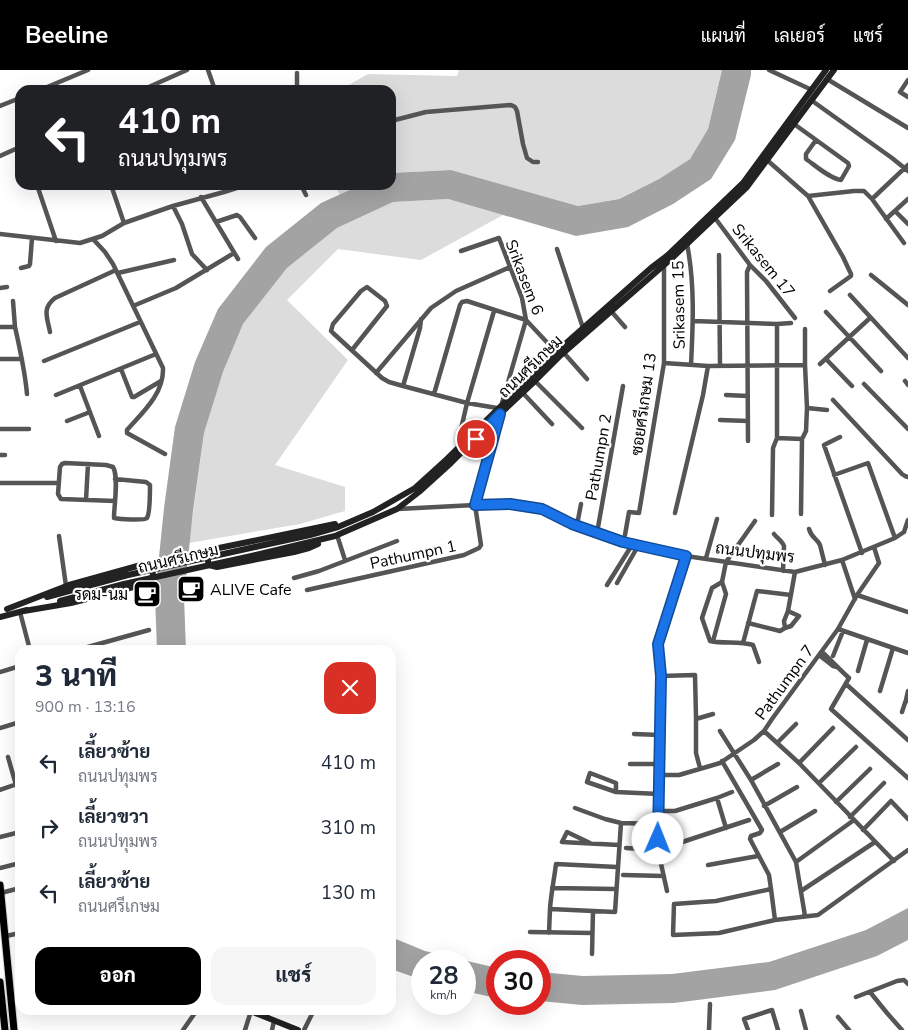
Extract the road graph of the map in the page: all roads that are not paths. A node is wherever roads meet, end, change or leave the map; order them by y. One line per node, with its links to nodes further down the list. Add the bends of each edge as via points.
1 (88, 70): 10 (street)
2 (187, 70): 11 (street)
3 (209, 70): 12 (street)
4 (768, 70): 14 (street)
5 (826, 70): 14 (main road, ถนนศรีเกษม)
6 (834, 70): 8 (main road, ถนนศรีเกษม)
7 (297, 73): 13 (street)
8 (827, 79): 17 (main road, ถนนศรีเกษม); 21 (street)
9 (908, 80): 15 (street, via 900,92)
10 (52, 85)
11 (153, 85)
12 (214, 85)
13 (297, 85)
14 (812, 90): 28 (main road, ถนนศรีเกษม)
15 (908, 97)
16 (15, 100): 18 (street)
17 (811, 100): 20 (main road, ถนนศรีเกษม); 27 (street)
18 (0, 106)
19 (396, 120): 26 (street, via 426,112 511,105 517,111 526,158)
20 (794, 124): 22 (street); 25 (main road, ถนนศรีเกษม)
21 (908, 128)
22 (816, 140): 22 (street, via 806,159 841,180 850,166)
23 (15, 149): 24 (street)
24 (0, 156)
25 (766, 160): 28 (main road, ถนนศรีเกษม); 35 (street)
26 (538, 162)
27 (907, 168): 37 (street)
28 (750, 178): 41 (main road, ถนนศรีเกษม, via 743,192); 89 (main road, ถนนศรีเกษม)
29 (39, 190): 50 (street)
30 (113, 190): 44 (street)
31 (230, 190): 33 (street)
32 (304, 190): 34 (street)
33 (224, 192): 36 (street)
34 (306, 195)
35 (808, 196): 37 (street, via 864,191); 68 (street, via 851,274)
36 (201, 197): 39 (street); 43 (street)
37 (872, 199): 42 (street)
38 (908, 199): 40 (street)
39 (173, 206): 44 (street); 63 (street, via 192,254)
40 (895, 211): 42 (street); 45 (street)
41 (715, 218): 52 (main road, ถนนศรีเกษม); 60 (street, Srikasem 17)
42 (886, 219): 51 (street)
43 (216, 222): 48 (street, via 237,215); 55 (street)
44 (124, 223): 49 (street)
45 (908, 224)
46 (0, 234): 47 (street)
47 (32, 238): 50 (street); 62 (street, via 30,264)
48 (255, 238)
49 (93, 239): 50 (street, via 80,243); 64 (street)
50 (56, 241)
51 (904, 243)
52 (687, 244): 59 (main road, ถนนศรีเกษม); 80 (street, Srikasem 15)
53 (557, 249): 89 (street)
54 (461, 251): 61 (street, Srikasem 6, via 499,238)
55 (234, 253): 57 (street); 63 (street)
56 (719, 255): 82 (street)
57 (238, 259)
58 (174, 260): 64 (street)
59 (664, 265): 74 (main road, ถนนศรีเกษม); 102 (street, ซอยศรีเกษม 13)
60 (750, 265): 76 (street, Srikasem 17); 83 (street, via 747,272)
61 (510, 267): 78 (street, via 456,291); 79 (street, Srikasem 6, via 522,298)
62 (21, 268)
63 (207, 270): 72 (street, via 176,288)
64 (117, 272): 72 (street); 91 (street, via 50,302 46,310)
65 (871, 274): 71 (street)
66 (7, 287): 67 (street)
67 (0, 288)
68 (830, 291)
69 (850, 295): 77 (street)
70 (13, 301): 86 (street)
71 (908, 305)
72 (133, 306): 81 (street)
73 (494, 310): 79 (street); 123 (street, via 462,302); 128 (street)
74 (611, 311): 88 (street); 95 (main road, ถนนศรีเกษม)
75 (826, 312): 92 (street)
76 (795, 318)
77 (870, 318): 92 (street); 97 (street)
78 (421, 319): 112 (street); 118 (street)
79 (526, 320): 94 (street, Srikasem 6); 130 (street)
80 (693, 321): 82 (street); 104 (street, Srikasem 15)
81 (140, 322): 96 (street); 101 (street)
82 (719, 322): 83 (street); 106 (street)
83 (747, 322): 85 (street); 107 (street)
84 (791, 323): 85 (street)
85 (777, 324): 108 (street)
86 (16, 326): 87 (street); 99 (street)
87 (0, 327)
88 (625, 327)
89 (583, 328): 94 (main road, ถนนศรีเกษม)
90 (805, 329): 109 (street)
91 (50, 332)
92 (850, 338): 100 (street); 111 (street)
93 (352, 350): 93 (street, via 387,306 386,301 367,288 361,290 331,328); 112 (street)
94 (556, 352): 130 (main road, ถนนศรีเกษม)
95 (564, 353): 113 (street); 115 (main road, ถนนศรีเกษม)
96 (156, 354): 110 (street); 114 (street, via 163,368)
97 (908, 358)
98 (0, 359): 99 (street)
99 (22, 359): 122 (street)
100 (826, 359): 103 (street); 120 (street)
101 (44, 361)
102 (664, 363): 104 (street); 170 (street, ซอยศรีเกษม 13, via 639,513 629,512)
103 (820, 364)
104 (691, 365): 105 (street)
105 (708, 366): 106 (street); 160 (street)
106 (720, 366): 107 (street)
107 (748, 366): 108 (street); 126 (street)
108 (777, 366): 109 (street); 144 (street)
109 (805, 366): 129 (street)
110 (121, 369): 114 (street, via 132,397); 117 (street)
111 (881, 371)
112 (376, 373): 118 (street)
113 (588, 379)
114 (162, 381): 147 (street, via 149,405 126,432)
115 (535, 381): 121 (main road, ถนนศรีเกษม); 137 (street)
116 (864, 384): 140 (street)
117 (80, 386): 125 (street); 132 (street)
118 (403, 386): 123 (street)
119 (624, 386): 168 (street, Pathumpn 2)
120 (852, 386)
121 (522, 392): 130 (main road, ถนนศรีเกษม); 136 (street)
122 (27, 394)
123 (434, 394): 128 (street)
124 (726, 395): 126 (street)
125 (56, 396)
126 (748, 396): 135 (street)
127 (833, 400): 150 (street)
128 (467, 403): 130 (street); 143 (street)
129 (807, 408): 131 (street); 145 (street, via 806,431)
130 (500, 409): 157 (street); 158 (main road, ถนนศรีเกษม, via 452,463); 159 (main road, ถนนศรีเกษม, via 415,488)
131 (827, 410)
132 (90, 412): 133 (street); 141 (street)
133 (67, 420)
134 (720, 420): 135 (street)
135 (748, 421): 146 (street)
136 (552, 424)
137 (582, 428)
138 (0, 429): 139 (street)
139 (29, 429)
140 (908, 429)
141 (99, 436)
142 (840, 437): 149 (street, via 824,445)
143 (459, 438)
144 (777, 438): 145 (street); 162 (street, via 773,448)
145 (802, 438): 161 (street)
146 (748, 441)
147 (165, 454)
148 (88, 464): 151 (street, via 114,467); 152 (street, via 62,464); 154 (street)
149 (834, 475): 173 (street, via 868,463); 177 (street)
150 (908, 477)
151 (115, 479): 155 (street); 155 (street, via 148,483 148,516 144,520 115,519)
152 (59, 482): 153 (street); 154 (street, via 61,499)
153 (0, 483)
154 (86, 500): 155 (street)
155 (114, 501)
156 (581, 504): 166 (street)
157 (475, 505): 158 (street, ถนนปทุมพร); 166 (street, ถนนปทุมพร, via 526,505); 191 (street, Pathumpn 1, via 481,545 464,556)
158 (397, 509): 172 (main road, ถนนศรีเกษม)
159 (373, 512): 172 (main road, via 336,524 214,549 206,557 210,565 217,567 294,552); 194 (main road, ถนนศรีเกษม, bridge, via 310,535 128,575)
160 (675, 513)
161 (801, 514)
162 (772, 515)
163 (718, 519): 179 (street)
164 (908, 520): 173 (street, via 904,532)
165 (755, 521): 182 (street)
166 (577, 526): 168 (street, ถนนปทุมพร)
167 (809, 529): 183 (street, via 819,542)
168 (597, 533): 175 (street, ถนนปทุมพร)
169 (774, 534): 184 (street, via 784,546)
170 (625, 535)
171 (59, 536): 190 (street)
172 (336, 536): 180 (street); 195 (main road, ถนนศรีเกษม, bridge, via 124,584)
173 (895, 538): 176 (street, ถนนปทุมพร)
174 (397, 541): 180 (street)
175 (635, 545): 178 (street, ถนนปทุมพร); 188 (street); 189 (street)
176 (874, 547): 177 (street, ถนนปทุมพร); 193 (street, Pathumpn 7, via 879,563)
177 (862, 553): 181 (street, ถนนปทุมพร)
178 (686, 556): 179 (street, ถนนปทุมพร); 216 (street, via 658,644)
179 (706, 558): 182 (street, ถนนปทุมพร)
180 (345, 560): 186 (street)
181 (842, 560): 183 (street, ถนนปทุมพร); 193 (street)
182 (726, 562): 184 (street, ถนนปทุมพร); 187 (street)
183 (825, 564): 185 (street, ถนนปทุมพร)
184 (783, 571): 185 (street, ถนนปทุมพร)
185 (795, 572): 192 (street)
186 (294, 578)
187 (722, 582): 204 (street, via 726,594); 204 (street, via 712,588 702,618 710,641)
188 (617, 583)
189 (607, 585)
190 (66, 586): 194 (main road); 195 (main road, via 141,565 150,567 153,576 145,584 72,603)
191 (307, 590)
192 (790, 595): 196 (street); 199 (street, via 757,591)
193 (856, 597): 197 (street); 202 (street, Pathumpn 7)
194 (3, 610)
195 (22, 611): 198 (main road, ถนนศรีเกษม); 206 (street)
196 (788, 611): 200 (street); 200 (street, via 798,616 791,626)
197 (908, 612)
198 (0, 617)
199 (748, 623): 200 (street, via 780,631); 205 (street)
200 (785, 628)
201 (149, 630): 207 (street)
202 (841, 630): 203 (street); 209 (street, Pathumpn 7); 211 (street)
203 (867, 640): 208 (street); 214 (street)
204 (713, 641): 205 (street)
205 (743, 643): 212 (street, via 753,644)
206 (29, 645)
207 (95, 645)
208 (893, 648): 210 (street); 218 (street)
209 (820, 653): 217 (street, via 849,678); 229 (street, Pathumpn 7)
210 (908, 653)
211 (834, 656)
212 (759, 662)
213 (15, 668): 215 (street)
214 (858, 671)
215 (0, 672)
216 (661, 676): 223 (street, via 695,676); 231 (street)
217 (846, 684): 232 (street); 246 (street, via 831,708)
218 (880, 691)
219 (908, 691): 220 (street)
220 (907, 701): 221 (street)
221 (902, 712)
222 (713, 714): 223 (street)
223 (696, 719): 242 (street, via 696,753)
224 (15, 724): 226 (street)
225 (796, 724): 233 (street)
226 (0, 728)
227 (833, 728): 238 (street)
228 (720, 731): 235 (street)
229 (764, 731): 233 (street); 235 (street, Pathumpn 7)
230 (634, 734): 231 (street)
231 (660, 735): 240 (street)
232 (908, 740)
233 (777, 742): 238 (street)
234 (856, 747): 248 (street)
235 (734, 754): 237 (street, Pathumpn 7); 247 (street)
236 (8, 757): 245 (street)
237 (722, 761): 242 (street, Pathumpn 7); 278 (street, via 762,830 750,839)
238 (799, 763): 248 (street)
239 (630, 764): 240 (street)
240 (659, 764): 244 (street)
241 (778, 764): 247 (street)
242 (700, 768): 244 (street, Pathumpn 7, via 679,775)
243 (870, 769): 257 (street)
244 (659, 775): 255 (street)
245 (15, 776)
246 (908, 778)
247 (751, 780): 258 (street)
248 (819, 783): 257 (street)
249 (884, 784): 262 (street)
250 (15, 785): 252 (street)
251 (797, 787): 258 (street)
252 (0, 790)
253 (616, 792): 253 (street, via 616,783 590,773 587,782); 255 (street)
254 (732, 792): 256 (street)
255 (659, 794): 260 (street)
256 (717, 798): 260 (street, via 675,811); 267 (street)
257 (836, 802): 262 (street)
258 (764, 806): 269 (street)
259 (575, 808): 265 (street)
260 (659, 811): 266 (street)
261 (815, 811): 269 (street)
262 (852, 819): 268 (street); 280 (street)
263 (908, 819): 268 (street, via 891,802)
264 (749, 820): 267 (street)
265 (621, 823): 266 (street); 274 (street)
266 (659, 824): 276 (street)
267 (726, 828): 276 (street)
268 (863, 830): 272 (street)
269 (780, 832): 280 (street)
270 (15, 833): 271 (street)
271 (0, 837)
272 (875, 842): 279 (street); 293 (street)
273 (590, 843): 273 (street, via 567,832 562,842 571,842); 274 (street)
274 (619, 845): 283 (street)
275 (626, 848): 276 (street)
276 (658, 850): 286 (street)
277 (908, 850): 279 (street)
278 (758, 856): 282 (street); 291 (street, via 769,875)
279 (894, 861): 296 (street, via 824,912)
280 (796, 862): 293 (street)
281 (15, 864): 284 (street)
282 (708, 864)
283 (617, 867): 288 (street, via 556,864); 290 (street)
284 (0, 868)
285 (624, 875): 286 (street)
286 (664, 876): 292 (street)
287 (15, 888): 289 (street)
288 (552, 888): 290 (street); 294 (street)
289 (0, 889): 302 (main road)
290 (615, 889): 295 (street, via 614,912)
291 (771, 889): 297 (street); 297 (street, via 716,901 674,904 673,935 719,933)
292 (667, 891)
293 (801, 891): 296 (street)
294 (550, 909): 295 (street); 299 (street)
295 (593, 911): 300 (street)
296 (805, 916): 297 (street)
297 (775, 920)
298 (530, 932): 299 (street)
299 (549, 933): 300 (street)
300 (592, 933): 303 (street)
301 (15, 934): 302 (street)
302 (6, 936): 309 (main road)
303 (592, 954)
304 (0, 982): 310 (main road)
305 (908, 984): 306 (street, via 901,980)
306 (870, 992): 307 (street); 333 (street)
307 (856, 997)
308 (710, 1004): 328 (street)
309 (11, 1006): 310 (main road, via 9,1010); 323 (main road)
310 (2, 1007): 312 (main road)
311 (801, 1011): 331 (street)
312 (2, 1015): 322 (main road)
313 (194, 1015): 324 (street)
314 (248, 1015): 325 (street)
315 (259, 1015): 319 (main road)
316 (268, 1015): 319 (street)
317 (312, 1015): 327 (street)
318 (838, 1017): 332 (street)
319 (266, 1018): 320 (main road)
320 (274, 1021): 321 (main road); 326 (street)
321 (294, 1029)
322 (4, 1030)
323 (14, 1030)
324 (183, 1030)
325 (245, 1030)
326 (272, 1030)
327 (304, 1030)
328 (710, 1030)
329 (748, 1030): 330 (street, via 744,1019 772,1010)
330 (778, 1030)
331 (806, 1030)
332 (849, 1030)
333 (902, 1030)

